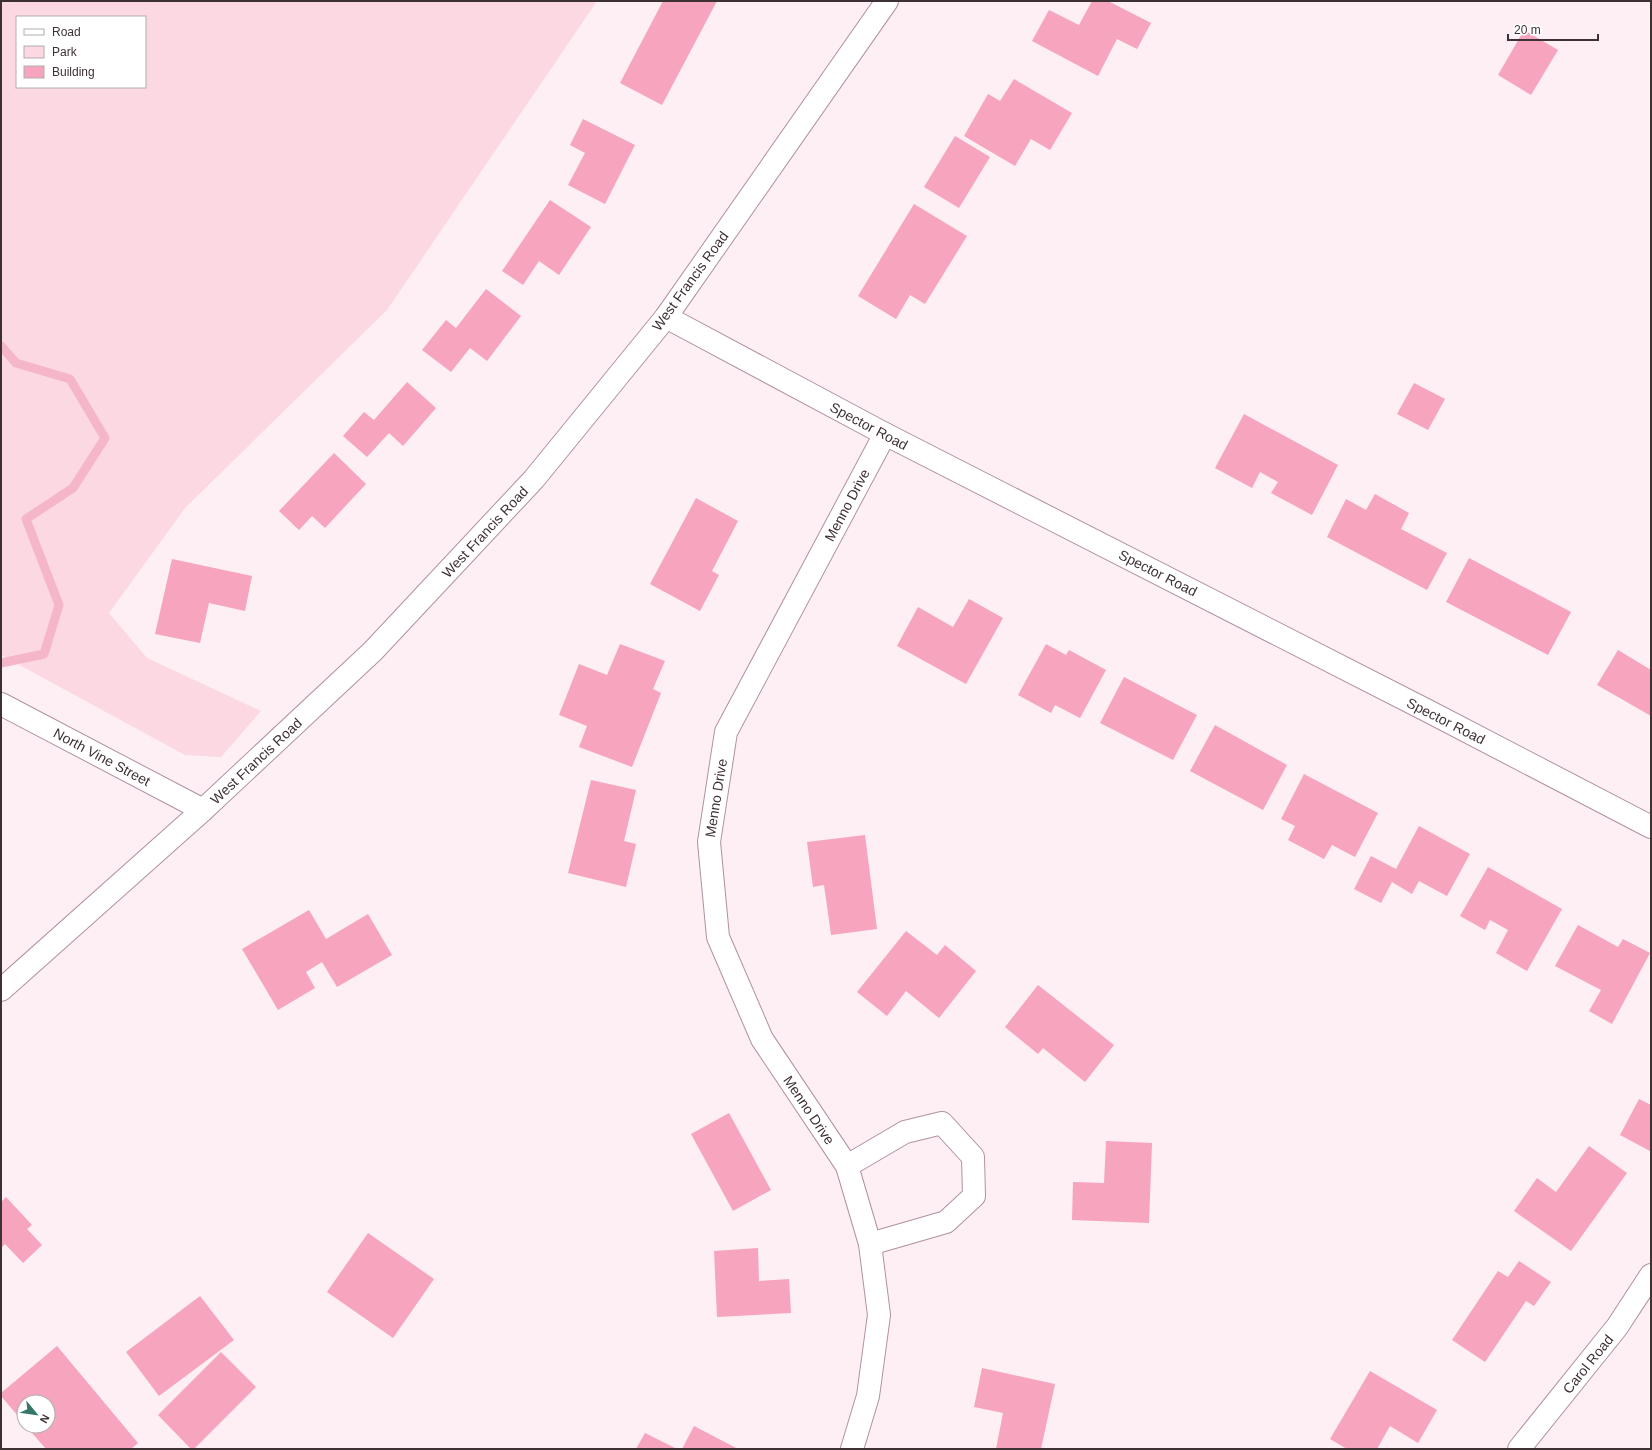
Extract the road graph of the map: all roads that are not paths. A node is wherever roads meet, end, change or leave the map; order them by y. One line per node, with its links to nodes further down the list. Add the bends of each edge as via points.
1 (887, 1): 2 (street, West Francis Road)
2 (666, 317): 3 (street, Spector Road); 5 (street, West Francis Road, via 534,479 373,652)
3 (885, 434): 6 (street, Spector Road); 8 (street, Menno Drive, via 726,732 708,842 718,937 746,1003 762,1039)
4 (1, 704): 5 (street, North Vine Street)
5 (203, 810): 7 (street, West Francis Road)
6 (1651, 827)
7 (1, 990)
8 (847, 1166): 9 (street, Menno Drive); 9 (street, via 905,1132 942,1123 973,1156 974,1196 946,1222)
9 (870, 1244): 11 (street, Menno Drive, via 879,1315 868,1396)
10 (1651, 1275): 12 (street, Carol Road, via 1618,1327)
11 (852, 1449)
12 (1520, 1449)

